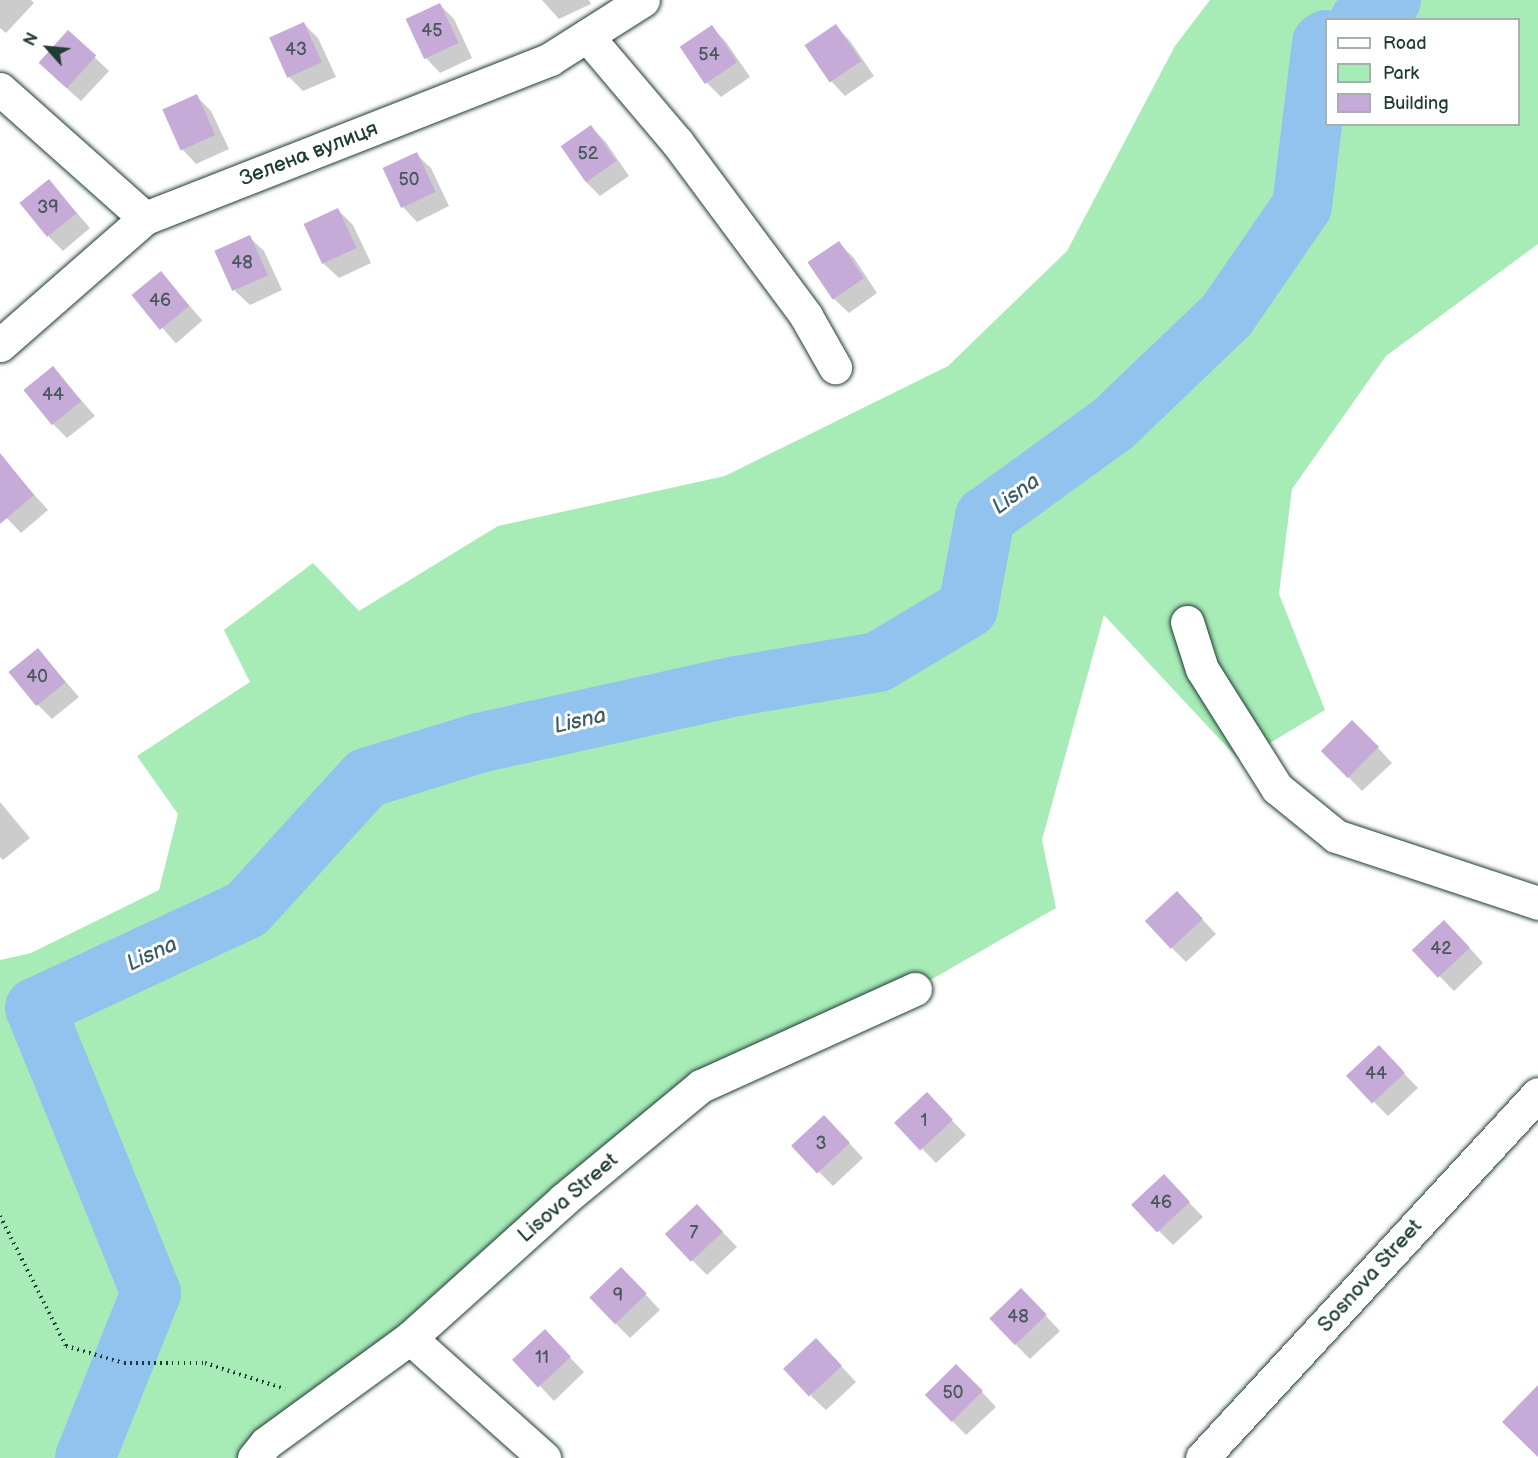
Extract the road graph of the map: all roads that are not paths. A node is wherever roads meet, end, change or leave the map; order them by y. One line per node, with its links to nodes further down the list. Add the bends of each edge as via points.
1 (643, 0): 2 (street, Зелена вулиця)
2 (587, 36): 4 (street, Зелена вулиця, via 550,59); 6 (street, via 677,141 806,316)
3 (0, 89): 4 (street)
4 (146, 218): 5 (street, Зелена вулиця)
5 (0, 345)
6 (835, 367)
7 (1187, 622): 8 (street, via 1202,669 1277,788 1336,836)
8 (1538, 903)
9 (915, 989): 11 (street, Lisova Street, via 701,1086 564,1200)
10 (1538, 1094): 14 (street, Sosnova Street)
11 (410, 1338): 12 (street, Lisova Street, via 266,1443); 13 (street)
12 (254, 1458)
13 (544, 1458)
14 (1202, 1458)

